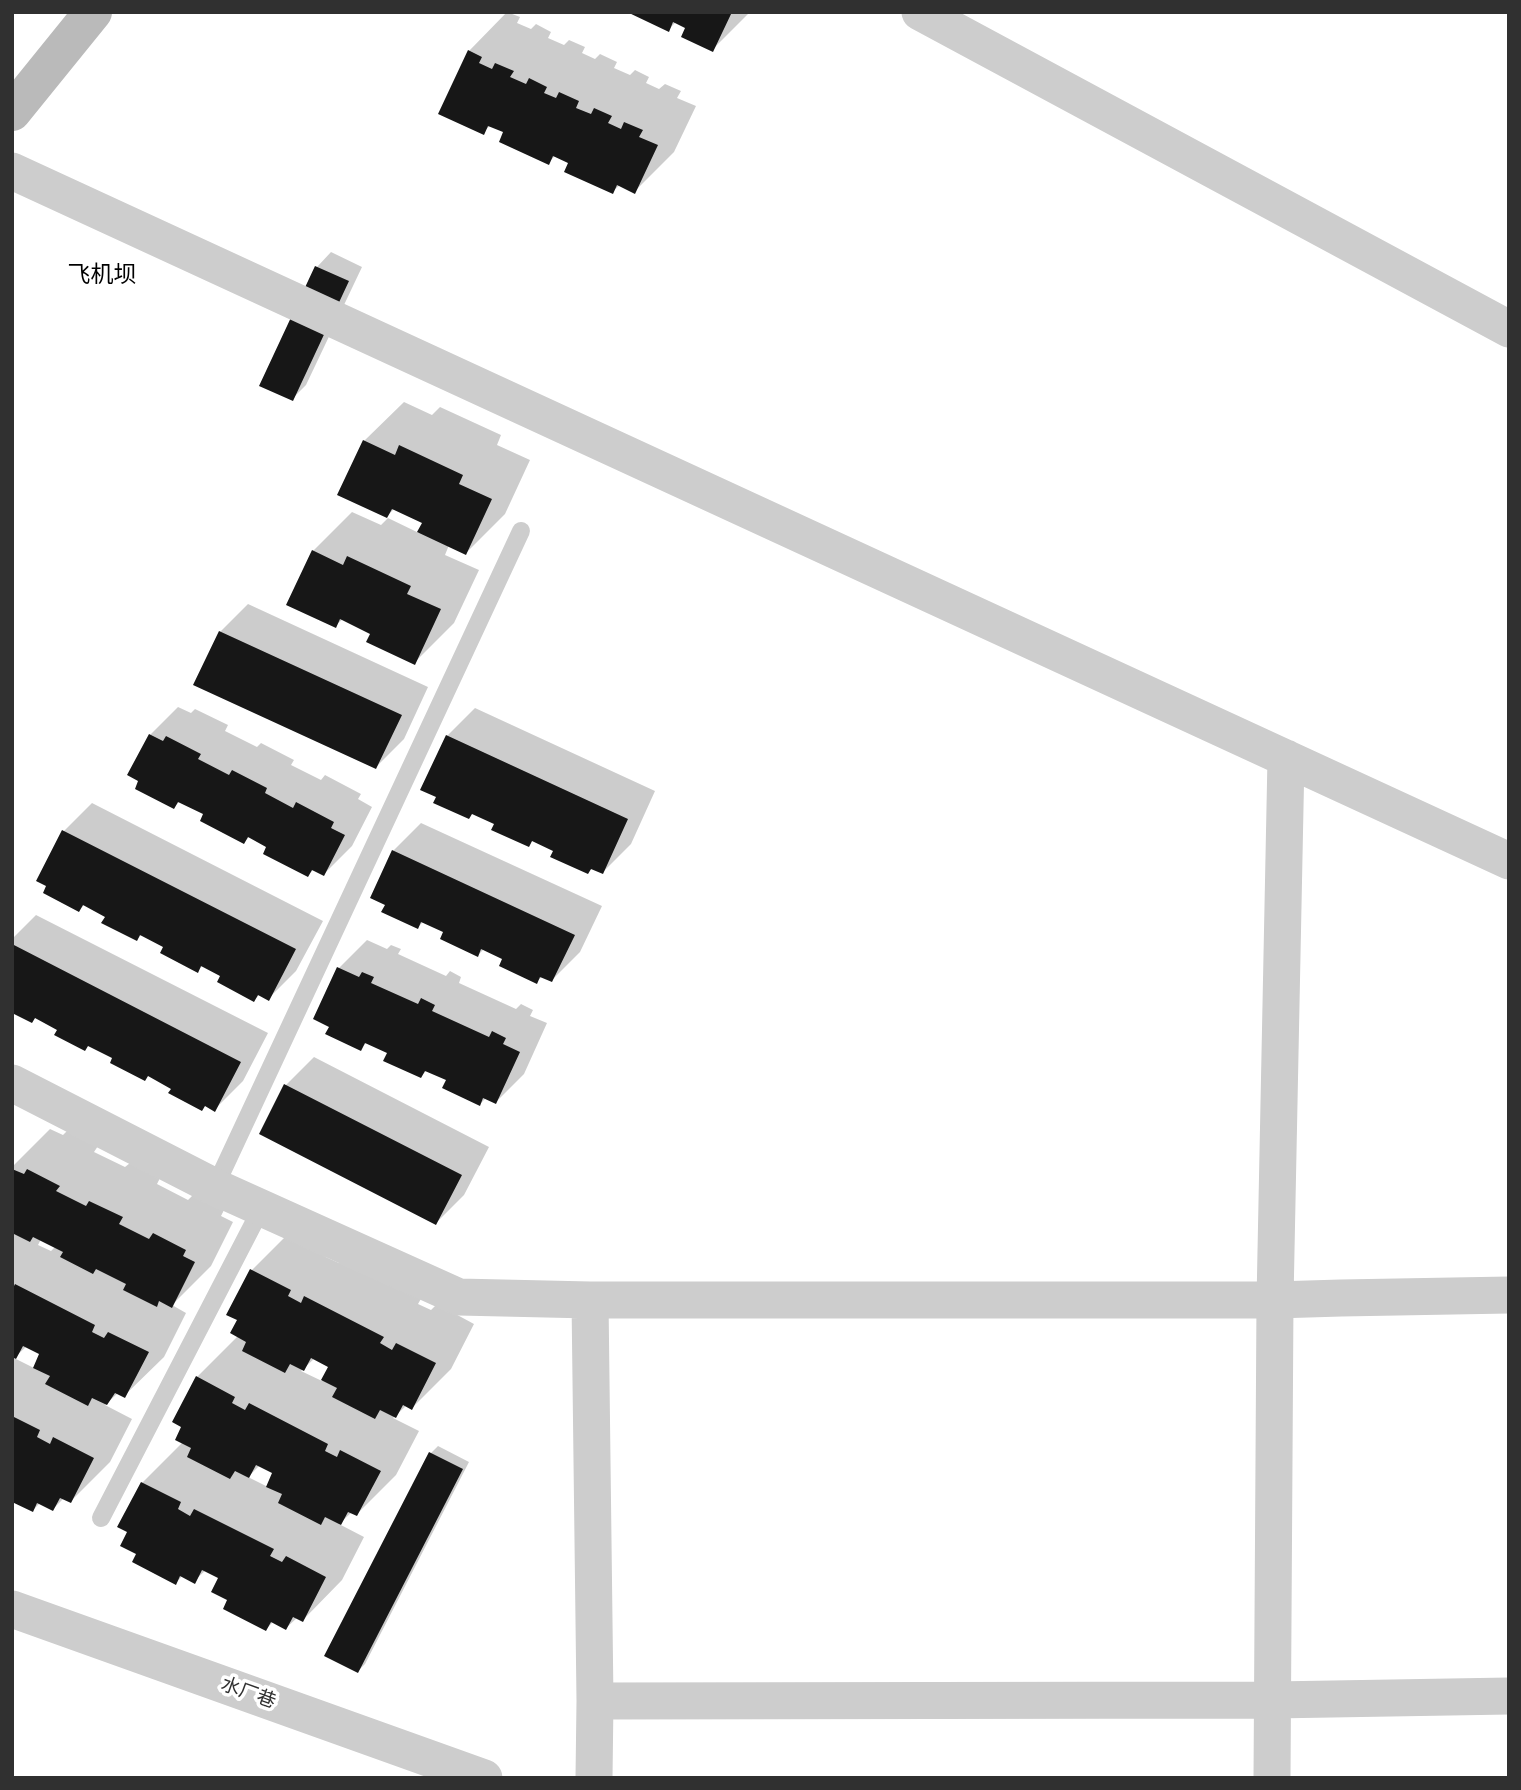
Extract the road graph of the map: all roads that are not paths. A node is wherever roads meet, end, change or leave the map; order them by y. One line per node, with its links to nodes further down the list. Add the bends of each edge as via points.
1 (93, 12): 3 (main road)
2 (920, 12): 5 (street)
3 (12, 112)
4 (12, 171): 7 (street)
5 (1509, 330)
6 (521, 531): 10 (lane)
7 (1286, 758): 8 (street); 14 (street)
8 (1509, 861)
9 (12, 1083): 10 (street)
10 (215, 1187): 11 (street)
11 (261, 1209): 13 (street, via 459,1297); 15 (lane)
12 (1509, 1295): 14 (street)
13 (590, 1300): 14 (street); 19 (street)
14 (1275, 1300): 18 (street)
15 (101, 1518)
16 (12, 1609): 20 (street, 水厂巷)
17 (1509, 1696): 18 (street)
18 (1273, 1700): 19 (street); 22 (street)
19 (595, 1701): 21 (street)
20 (485, 1778)
21 (594, 1778)
22 (1272, 1778)

